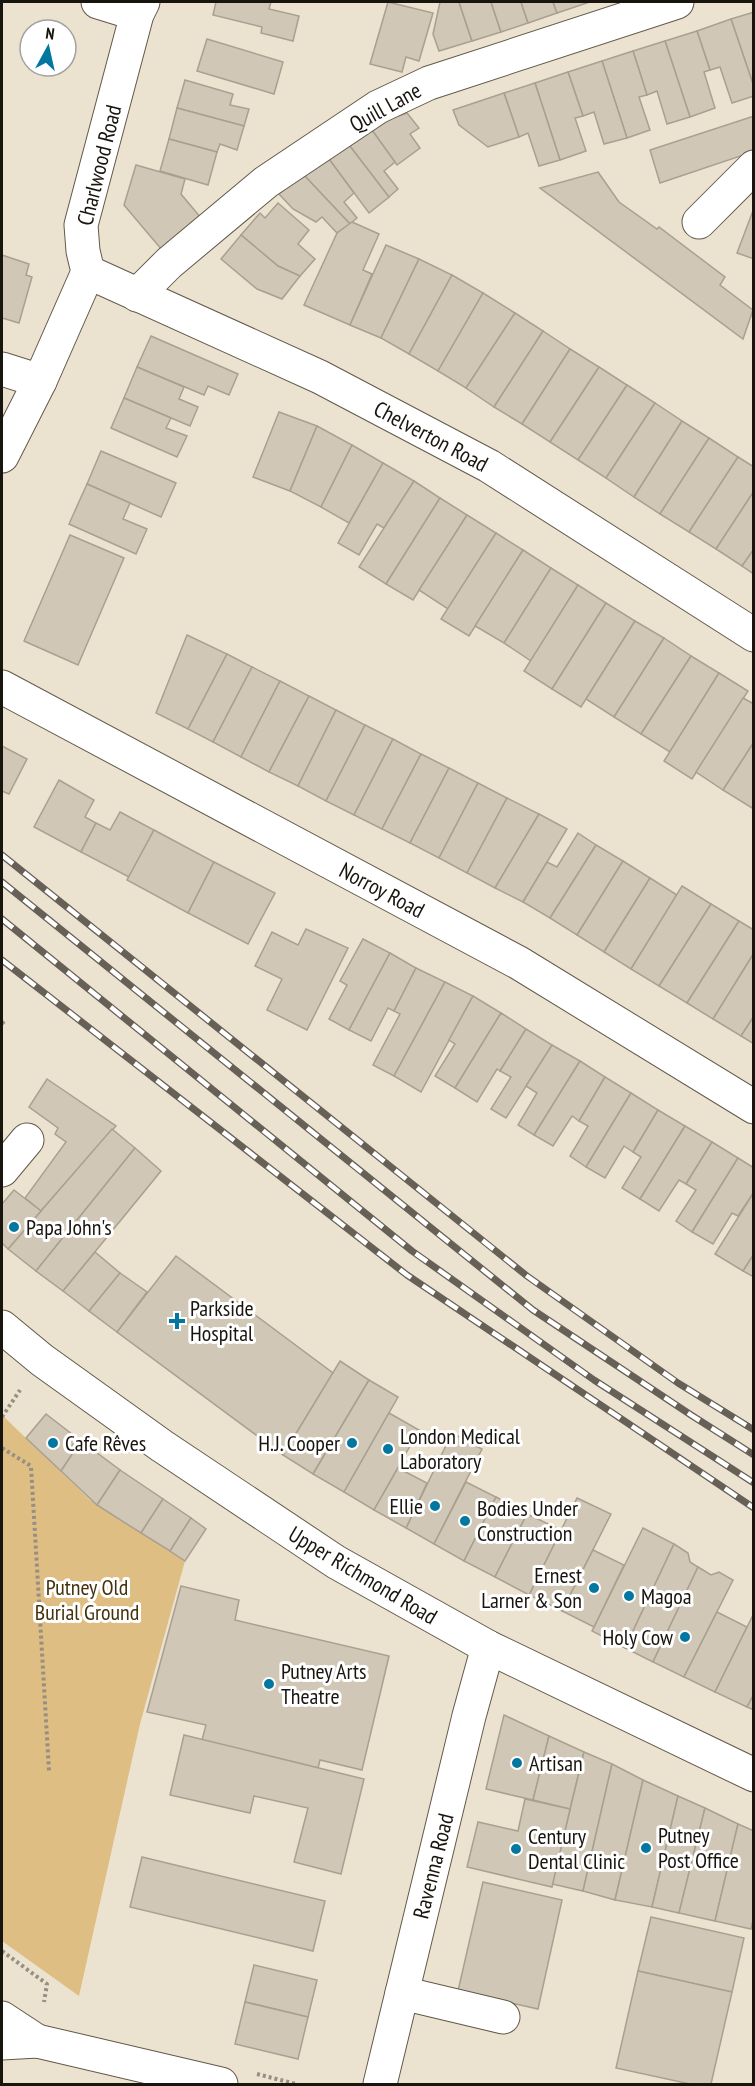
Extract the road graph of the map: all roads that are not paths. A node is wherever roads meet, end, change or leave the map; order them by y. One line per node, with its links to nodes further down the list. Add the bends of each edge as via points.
1 (98, 2): 3 (main road)
2 (677, 2): 7 (main road, Quill Lane, via 429,83 378,107 266,182)
3 (140, 8): 6 (main road, Charlwood Road, via 81,225)
4 (753, 166): 5 (main road)
5 (699, 222)
6 (88, 272): 7 (main road, Chelverton Road); 9 (main road)
7 (137, 295): 11 (main road, Chelverton Road, via 320,377 489,466)
8 (2, 369): 9 (main road)
9 (40, 381): 10 (main road)
10 (2, 456)
11 (753, 635)
12 (2, 687): 13 (main road, Norroy Road, via 519,963)
13 (753, 1107)
14 (27, 1140): 15 (main road)
15 (2, 1170)
16 (2, 1327): 17 (main road, Upper Richmond Road, via 162,1446 336,1562)
17 (488, 1647): 18 (main road, Upper Richmond Road); 19 (main road, Ravenna Road)
18 (753, 1775)
19 (402, 1993): 20 (main road); 25 (main road, Ravenna Road)
20 (503, 2017)
21 (2, 2018): 22 (main road)
22 (37, 2041): 23 (main road); 24 (main road)
23 (2, 2043)
24 (221, 2085)
25 (380, 2085)

